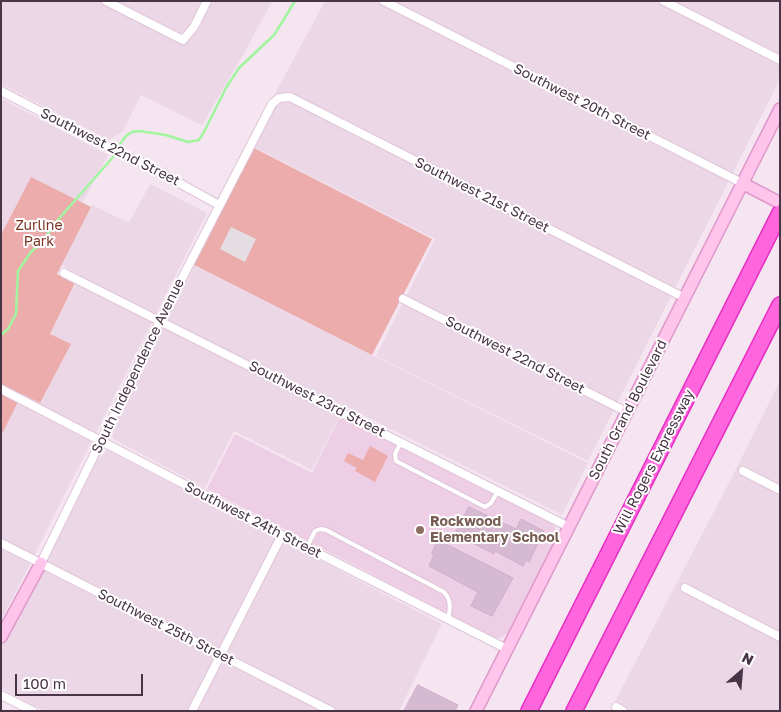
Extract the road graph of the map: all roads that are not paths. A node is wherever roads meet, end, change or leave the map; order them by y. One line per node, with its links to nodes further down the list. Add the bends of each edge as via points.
1 (106, 1): 2 (street, via 183,40 194,27)
2 (207, 1)
3 (384, 1): 9 (street, Southwest 20th Street)
4 (664, 1): 5 (street)
5 (780, 60)
6 (1, 91): 11 (street, Southwest 22nd Street)
7 (279, 98): 11 (street, South Independence Avenue, via 272,104); 15 (street, Southwest 21st Street, via 290,97)
8 (780, 109): 9 (street, South Grand Boulevard)
9 (742, 183): 10 (street, Southwest 20th Street); 15 (street, South Grand Boulevard)
10 (780, 202)
11 (219, 205): 17 (street, South Independence Avenue)
12 (777, 219): 41 (highway, Will Rogers Expressway)
13 (64, 274): 17 (street, Southwest 23rd Street)
14 (402, 298): 19 (street, Southwest 22nd Street)
15 (684, 298): 19 (street, South Grand Boulevard)
16 (780, 305): 42 (highway)
17 (160, 321): 20 (street, South Independence Avenue); 21 (street, Southwest 23rd Street)
18 (1, 389): 20 (street, Southwest 24th Street)
19 (627, 412): 25 (street, South Grand Boulevard)
20 (101, 442): 26 (street, Southwest 24th Street); 29 (street, South Independence Avenue)
21 (401, 442): 24 (street, Southwest 23rd Street); 24 (lane, via 395,454 396,461 409,469 485,507)
22 (743, 472): 23 (street)
23 (780, 490)
24 (498, 491): 25 (street, Southwest 23rd Street)
25 (570, 527): 34 (street, South Grand Boulevard)
26 (282, 536): 28 (street, Southwest 24th Street); 35 (street)
27 (1, 543): 29 (street, Southwest 25th Street)
28 (307, 548): 31 (street, Southwest 24th Street); 31 (lane, via 315,531 320,528 326,530 444,592 450,604)
29 (41, 563): 32 (street, South Independence Avenue); 35 (street, Southwest 25th Street)
30 (685, 588): 33 (street)
31 (448, 620): 34 (street, Southwest 24th Street)
32 (1, 637)
33 (780, 637)
34 (507, 649): 40 (street, South Grand Boulevard)
35 (221, 655): 38 (street); 39 (street, Southwest 25th Street)
36 (1, 695): 37 (street)
37 (33, 711)
38 (192, 711)
39 (331, 711)
40 (476, 711)
41 (529, 711)
42 (574, 711)

